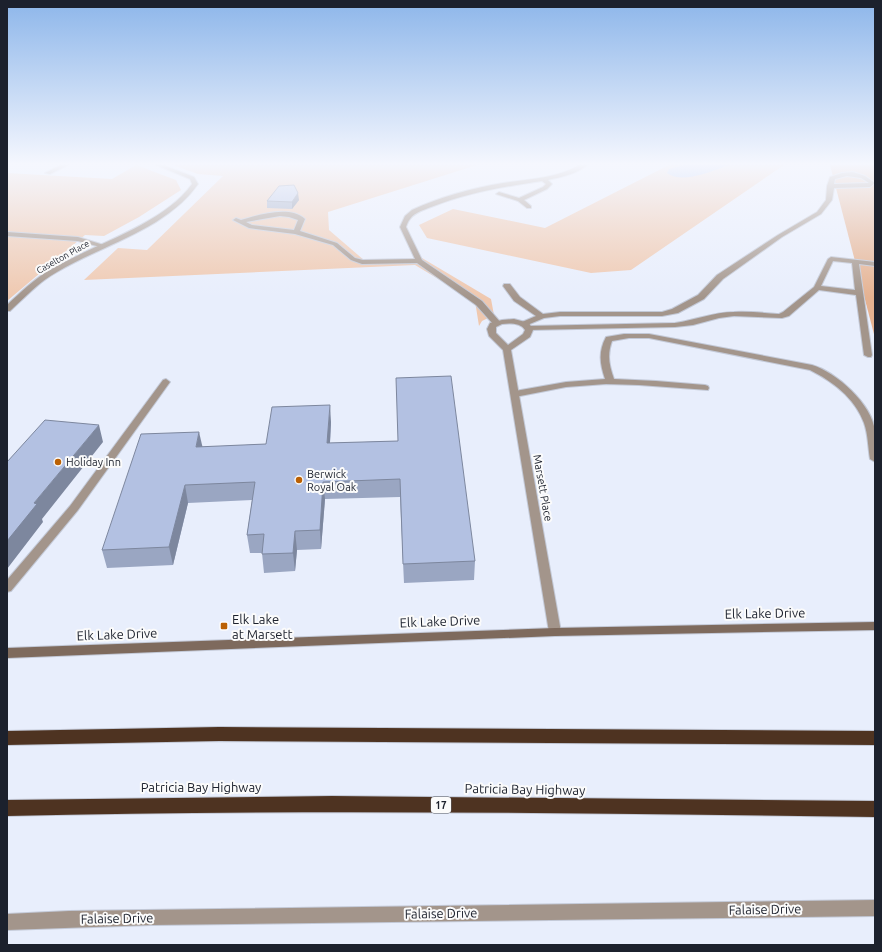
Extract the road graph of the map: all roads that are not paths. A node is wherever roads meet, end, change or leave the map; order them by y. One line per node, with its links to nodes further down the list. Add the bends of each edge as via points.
1 (169, 209): 6 (street, Caselton Place)
2 (422, 209): 7 (street, via 404,220 404,227)
3 (821, 209): 14 (street, via 726,273 701,297 675,311 662,314)
4 (296, 232): 4 (street, via 251,227 238,221 298,216 302,219); 7 (street, via 335,244 353,259 362,262)
5 (7, 234): 6 (street, via 78,240)
6 (104, 246): 13 (street, Caselton Place, via 50,273)
7 (419, 261): 15 (street, via 479,303)
8 (855, 262): 9 (street); 11 (street, via 831,259); 12 (street)
9 (875, 264)
10 (507, 286): 14 (street, via 517,299)
11 (817, 288): 12 (street); 16 (street, via 786,314 779,316 734,314 675,325)
12 (859, 293): 18 (street)
13 (7, 308)
14 (542, 316): 16 (street)
15 (497, 323): 16 (street, via 509,321); 17 (street, via 491,329 492,334)
16 (526, 326): 17 (street, via 529,330 527,335)
17 (506, 349): 22 (street, Marsett Place)
18 (868, 355)
19 (166, 382): 24 (street, via 74,508)
20 (610, 382): 21 (street, via 660,383); 22 (street, via 572,384); 23 (street, via 603,358 609,339 632,335 649,336 812,368 838,382 862,408 867,418)
21 (705, 388)
22 (515, 394): 26 (street, Marsett Place)
23 (875, 459)
24 (7, 588)
25 (875, 626): 26 (street, Elk Lake Drive)
26 (555, 632): 27 (street, Elk Lake Drive)
27 (7, 653)
28 (7, 738): 29 (highway, via 219,734)
29 (875, 738)
30 (7, 808): 31 (highway, Patricia Bay Highway / 17, via 311,804)
31 (875, 809)
32 (875, 908): 33 (street, Falaise Drive, via 151,917)
33 (7, 922)

